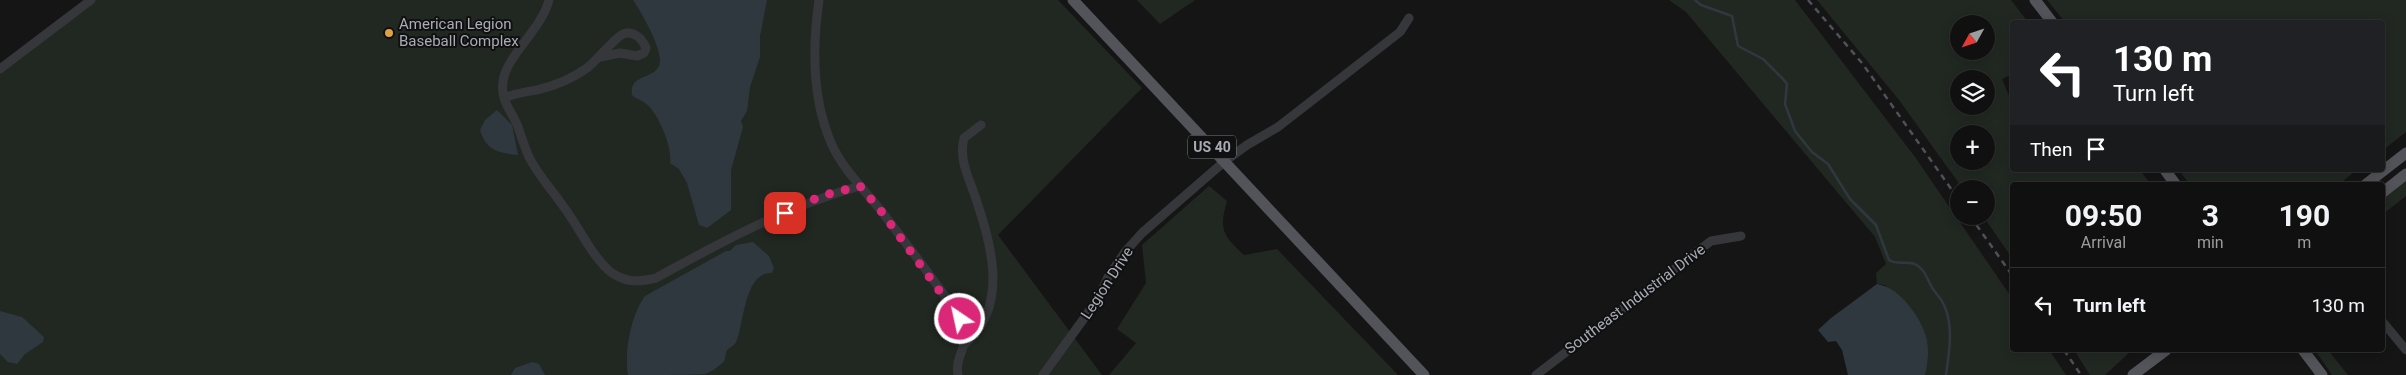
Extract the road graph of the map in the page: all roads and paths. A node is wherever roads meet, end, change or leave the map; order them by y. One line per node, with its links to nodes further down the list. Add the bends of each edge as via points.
1 (91, 0): 9 (street)
2 (549, 0): 10 (street, via 542,19 505,73)
3 (819, 0): 18 (street, via 815,56 817,90 824,123 846,170)
4 (1072, 0): 13 (main road, US 40)
5 (2035, 0): 7 (main road)
6 (1409, 18): 13 (street, Legion Drive, via 1400,32 1333,85 1278,127 1246,144)
7 (2050, 20)
8 (601, 57): 8 (street, via 621,34 628,32 644,42 646,48 637,56 620,53); 10 (street, via 556,84)
9 (0, 69)
10 (504, 98): 18 (street, via 538,173 603,265 625,280 640,282 656,278 821,196)
11 (981, 126): 22 (street, via 964,138 962,160 991,249 994,290 982,323)
12 (2406, 153): 14 (main road)
13 (1225, 161): 27 (street, Legion Drive, via 1142,233 1125,252 1098,299); 28 (main road, US 40)
14 (2385, 169)
15 (2382, 172): 17 (main road)
16 (2406, 174): 19 (main road)
17 (2369, 182)
18 (860, 186): 22 (street, via 950,302 965,329)
19 (2385, 190)
20 (1741, 236): 29 (street, Southeast Industrial Drive, via 1711,241)
21 (2385, 325): 23 (street)
22 (966, 344): 26 (street, via 957,368)
23 (2406, 350)
24 (2163, 352): 30 (main road)
25 (2305, 352): 31 (main road)
26 (958, 375)
27 (1043, 375)
28 (1424, 375)
29 (1536, 375)
30 (2133, 375)
31 (2322, 375)

